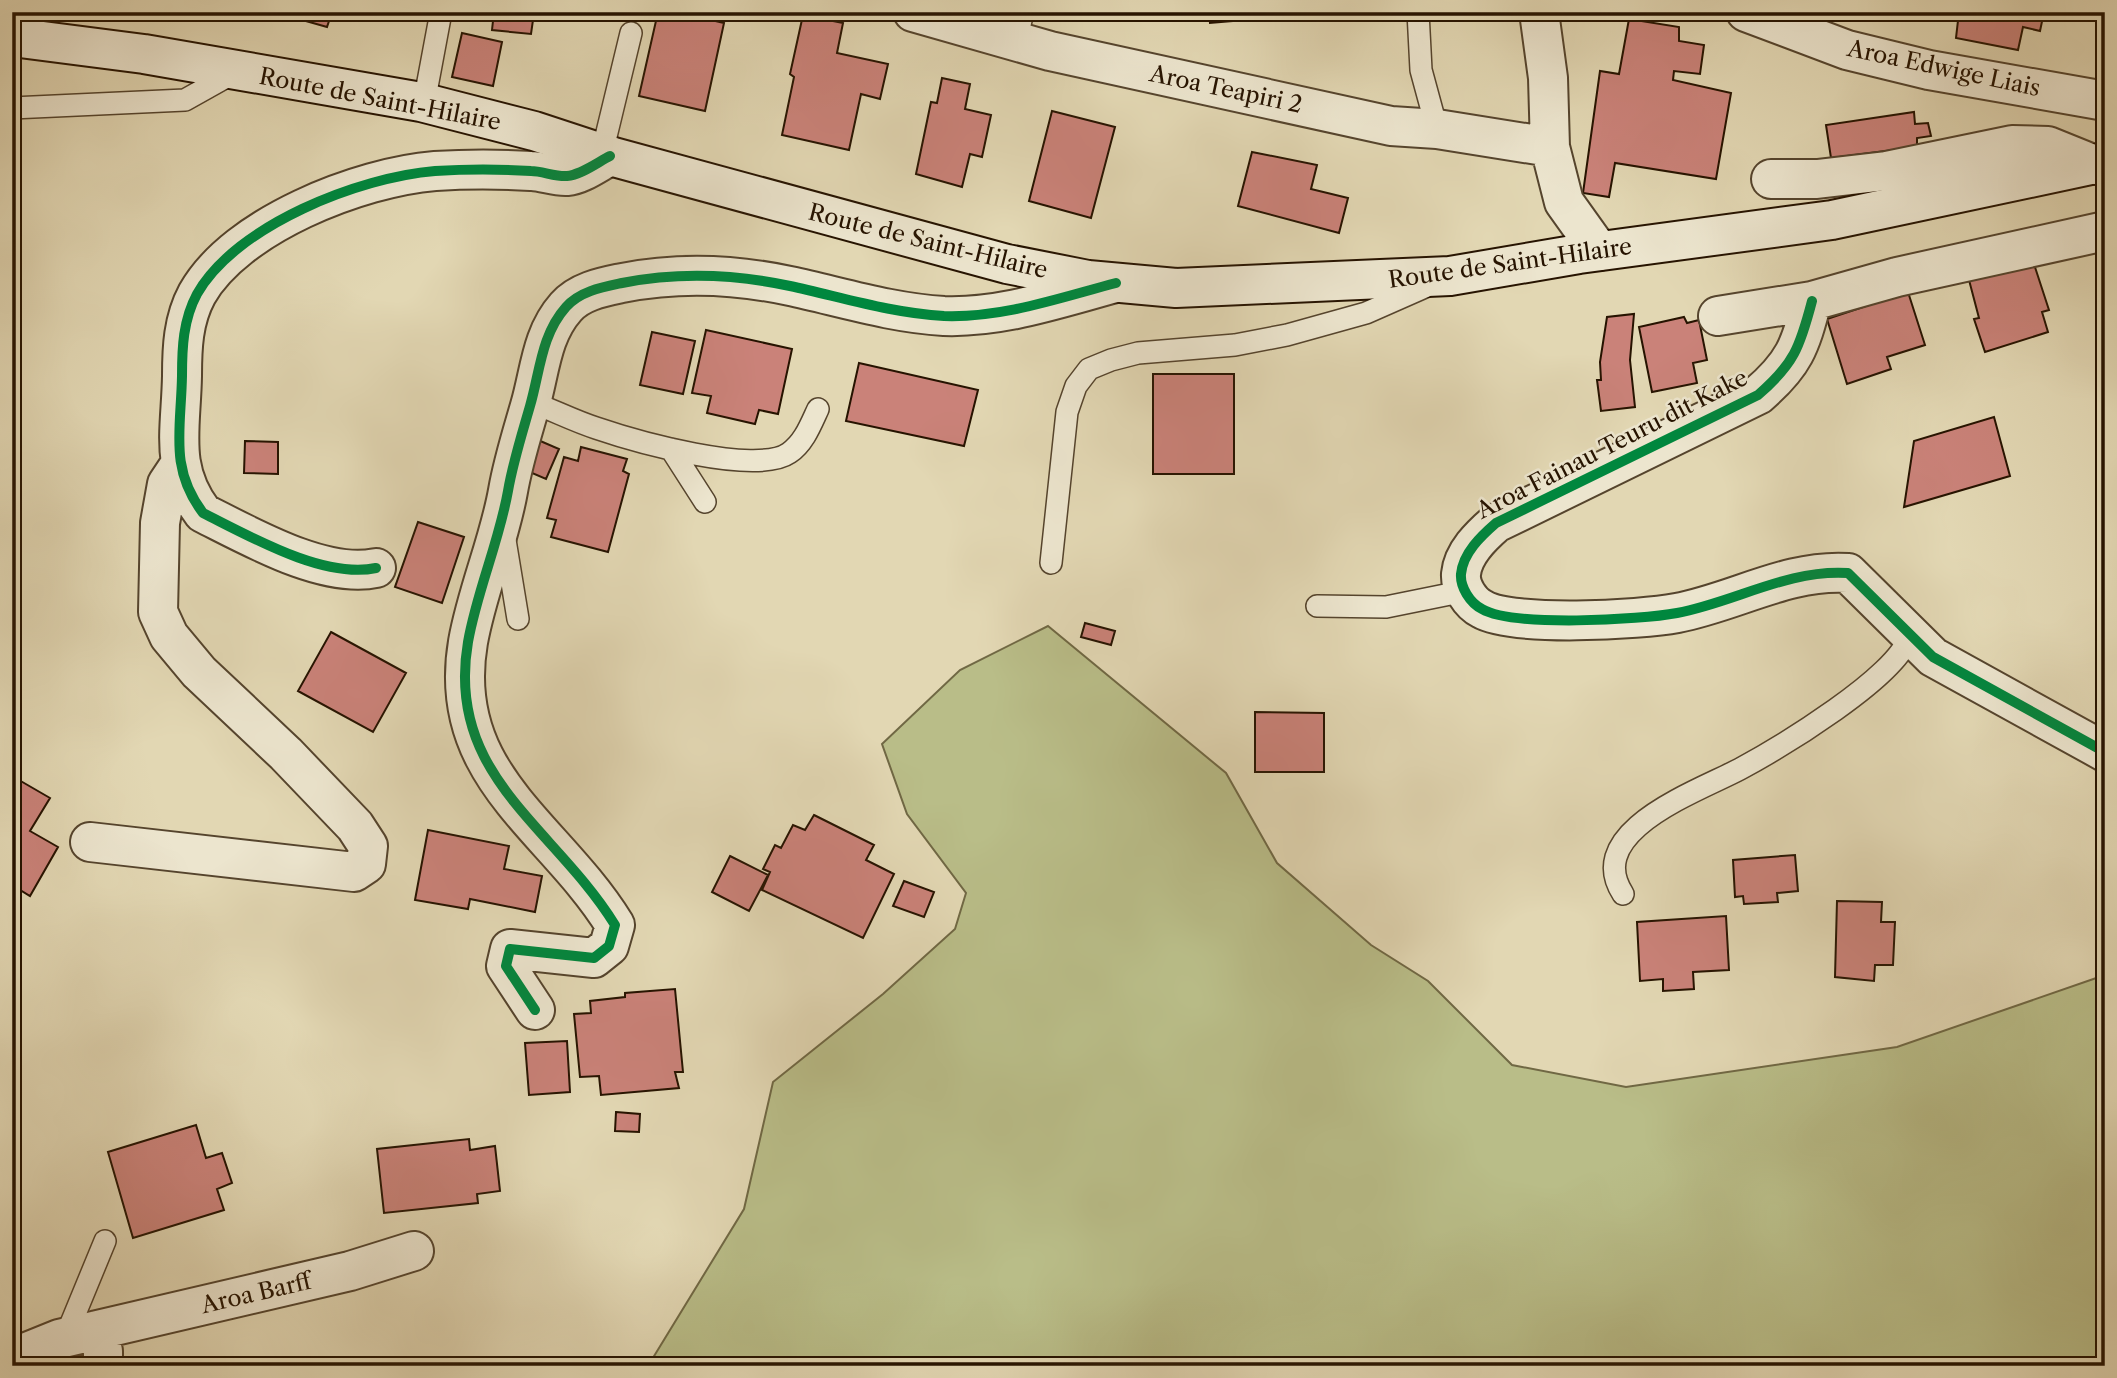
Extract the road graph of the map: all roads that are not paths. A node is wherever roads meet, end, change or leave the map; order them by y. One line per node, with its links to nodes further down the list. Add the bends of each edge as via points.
1 (441, 12): 11 (lane)
2 (913, 12): 6 (street, Aroa Teapiri 2)
3 (1418, 12): 13 (lane, via 1421,70)
4 (1539, 12): 14 (street, via 1548,78)
5 (1746, 12): 10 (street, Aroa Edwige Liais, via 1847,50)
6 (1007, 25): 13 (street, Aroa Teapiri 2, via 1391,126)
7 (631, 33): 15 (lane)
8 (12, 37): 9 (street, Route de Saint-Hilaire)
9 (237, 71): 11 (street, Route de Saint-Hilaire); 12 (lane, via 185,100)
10 (2105, 100)
11 (424, 103): 15 (street, Route de Saint-Hilaire)
12 (12, 108)
13 (1437, 129): 14 (street, Aroa Teapiri 2)
14 (1550, 147): 19 (street, via 1564,202)
15 (606, 154): 21 (street, Route de Saint-Hilaire, via 1007,264); 27 (street, via 569,176 485,170 433,171 385,179 299,212 245,244 197,293 186,319)
16 (2100, 163): 17 (street, via 2048,146 2012,145 1886,171 1817,179); 19 (street, Route de Saint-Hilaire, via 1832,220)
17 (1771, 178)
18 (2105, 231): 22 (street, via 1897,277)
19 (1599, 251): 20 (street, Route de Saint-Hilaire)
20 (1450, 276): 21 (street, Route de Saint-Hilaire, via 1176,288); 30 (lane, via 1366,313 1287,335 1235,345 1138,353 1090,369 1076,386 1067,412)
21 (1115, 283): 24 (street, via 996,314 945,316 893,310 731,276 679,275 594,289 568,305 550,329)
22 (1812, 301): 23 (street); 32 (street, Aroa Fainau Teuru dit Kake, via 1801,340 1784,372 1758,395 1496,523 1477,539 1461,570)
23 (1718, 316)
24 (531, 402): 26 (lane, via 593,428); 29 (street, via 511,469)
25 (818, 409): 26 (lane, via 806,435 789,454 761,461)
26 (671, 450): 28 (lane)
27 (179, 466): 31 (street, via 204,513 329,567 356,572); 37 (street, via 167,484 160,523 159,612 169,636 199,672 355,826 368,846 366,864 354,872)
28 (705, 502)
29 (502, 525): 34 (lane); 39 (street, via 469,640 463,683 468,719 480,754 504,789 615,925 609,946 594,958 510,949 506,966)
30 (1051, 563)
31 (376, 568)
32 (1465, 591): 33 (lane, via 1386,607); 35 (street, via 1482,610 1510,616 1559,621 1617,619 1677,613 1803,575 1847,573)
33 (1317, 606)
34 (518, 619)
35 (1909, 636): 36 (street, via 1933,657); 38 (lane, via 1906,647 1890,665 1834,711 1742,768 1652,814 1625,838 1614,859 1613,879)
36 (2105, 752)
37 (90, 842)
38 (1623, 894)
39 (535, 1010)
40 (105, 1241): 42 (lane)
41 (414, 1251): 42 (street, Aroa Barff)
42 (88, 1345): 43 (street, Aroa Barff)
43 (12, 1357)

